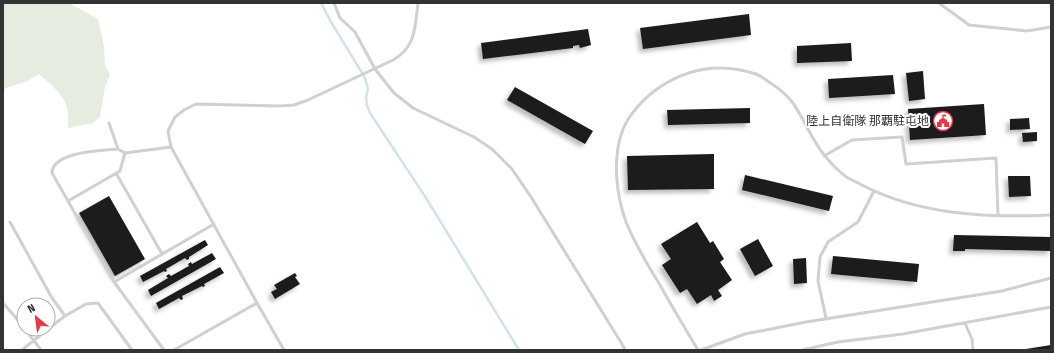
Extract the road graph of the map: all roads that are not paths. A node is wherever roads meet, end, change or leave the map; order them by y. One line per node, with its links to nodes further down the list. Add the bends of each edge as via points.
1 (334, 3): 5 (lane, via 340,18 355,32)
2 (418, 3): 5 (lane, via 414,33 409,46 402,55)
3 (940, 3): 4 (lane, via 969,25 1027,31)
4 (1051, 27)
5 (375, 69): 7 (lane, via 294,105 196,104 175,117 168,131); 37 (lane, via 394,93 413,108 474,137 492,149 512,169 532,197)
6 (109, 124): 8 (lane)
7 (171, 147): 9 (lane); 17 (lane)
8 (118, 149): 9 (lane); 13 (lane, via 75,154 55,164 52,173)
9 (124, 152): 11 (lane, via 120,171)
10 (824, 156): 12 (lane, via 843,175); 14 (lane, via 852,140 902,137 906,164 996,158); 38 (lane, via 797,108 779,88 760,75 740,69 705,69 671,80 638,106 623,129 617,154 617,187 626,221 640,252)
11 (116, 173): 13 (lane); 18 (lane)
12 (874, 191): 14 (lane, via 925,208 982,216); 26 (lane, via 858,222 828,242 820,257 818,281)
13 (68, 201): 20 (lane)
14 (998, 215): 15 (lane)
15 (1051, 215)
16 (10, 222): 24 (lane, via 52,298)
17 (214, 224): 18 (lane); 22 (lane)
18 (162, 254): 20 (lane)
19 (1051, 278): 26 (lane, via 1002,291)
20 (114, 282): 34 (lane)
21 (3, 303): 25 (lane)
22 (257, 303): 35 (lane); 36 (lane)
23 (1051, 307): 27 (lane)
24 (65, 316): 28 (lane); 33 (lane, via 86,304 98,304)
25 (16, 318)
26 (826, 318): 39 (lane, via 745,334)
27 (965, 322): 40 (lane); 41 (lane, via 972,339)
28 (56, 323)
29 (36, 337): 30 (lane)
30 (33, 339): 31 (lane); 32 (lane)
31 (22, 350)
32 (41, 350)
33 (132, 350)
34 (164, 350)
35 (174, 350)
36 (284, 350)
37 (625, 350)
38 (698, 350)
39 (701, 350)
40 (802, 350)
41 (973, 350)

